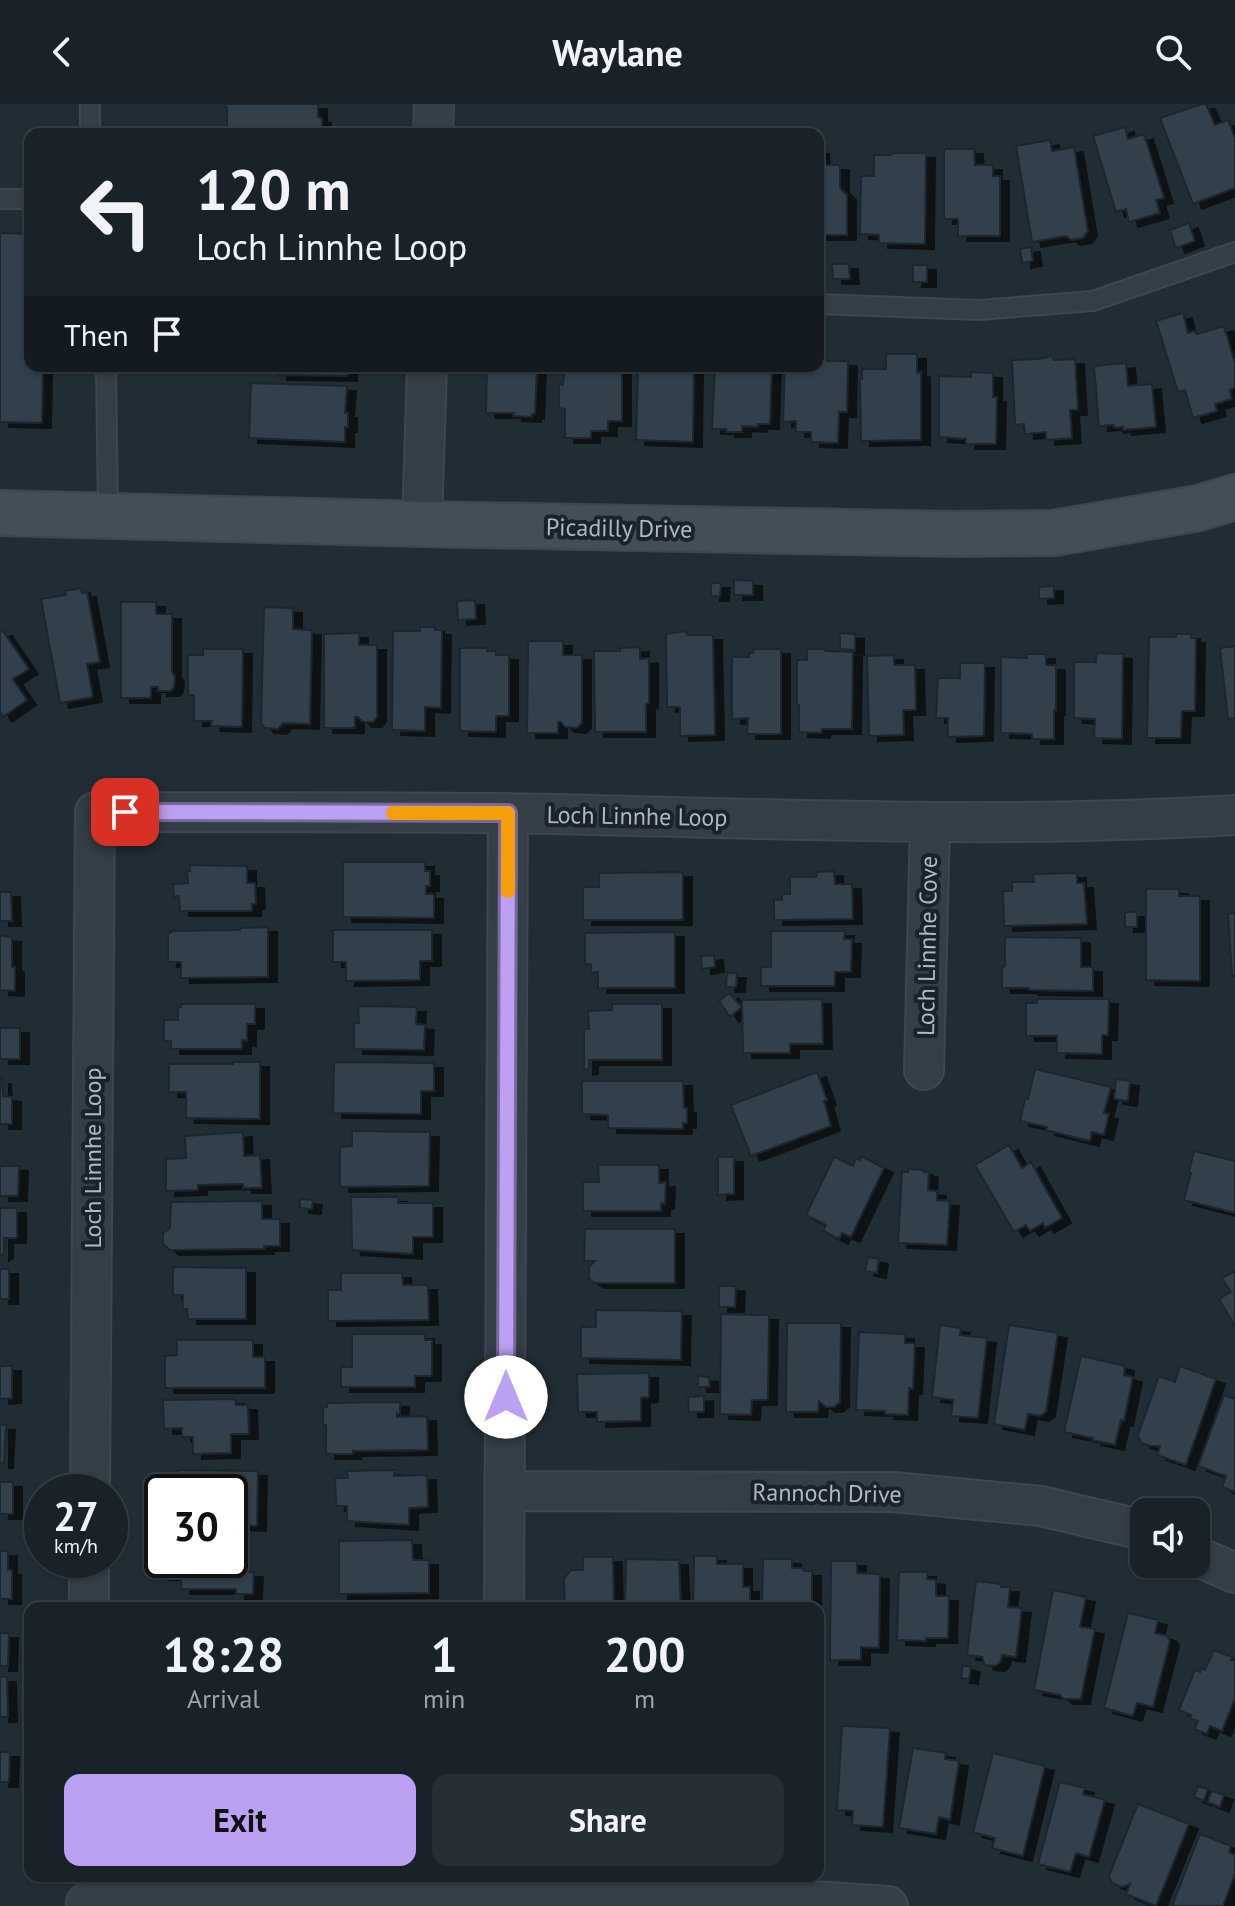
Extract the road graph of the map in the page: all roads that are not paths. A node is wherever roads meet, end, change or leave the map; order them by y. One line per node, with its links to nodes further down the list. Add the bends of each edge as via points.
1 (90, 104): 3 (lane)
2 (434, 104): 4 (street)
3 (90, 128)
4 (433, 128)
5 (0, 199): 6 (lane)
6 (24, 199)
7 (1235, 252): 8 (lane, via 1093,301 979,310)
8 (824, 304)
9 (106, 372): 13 (lane)
10 (427, 372): 14 (street)
11 (1235, 497): 14 (street, Picadilly Drive, via 1054,533)
12 (0, 513): 13 (street, Picadilly Drive)
13 (108, 516): 14 (street, Picadilly Drive)
14 (422, 524)
15 (508, 813): 17 (street, Loch Linnhe Loop); 19 (street, Loch Linnhe Loop, via 95,812); 20 (street)
16 (1235, 815): 17 (street, Loch Linnhe Loop)
17 (930, 823): 18 (street, Loch Linnhe Cove)
18 (924, 1070)
19 (90, 1474)
20 (506, 1491): 21 (street, Rannoch Drive, via 893,1492 1041,1506); 26 (street)
21 (1130, 1527)
22 (1210, 1562): 23 (street)
23 (1235, 1573)
24 (89, 1578): 25 (street)
25 (89, 1602)
26 (504, 1602)
27 (501, 1890): 28 (street, via 134,1901); 29 (street)
28 (86, 1895)
29 (888, 1906)

